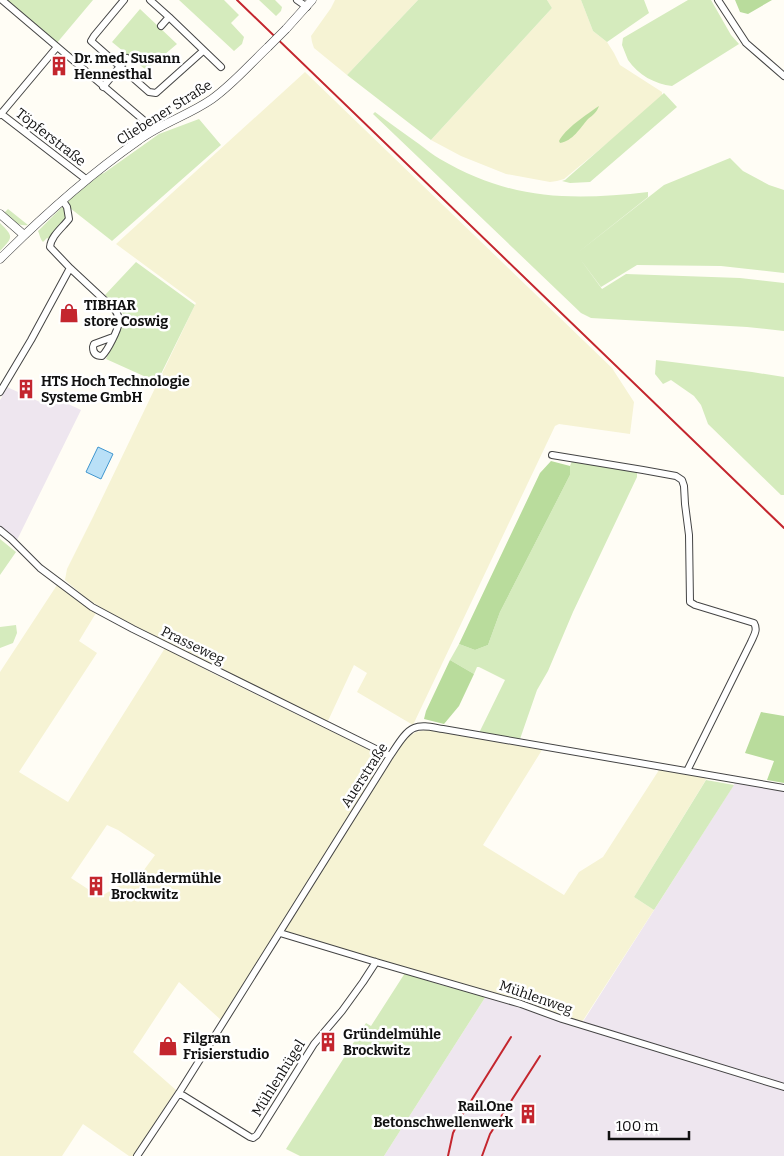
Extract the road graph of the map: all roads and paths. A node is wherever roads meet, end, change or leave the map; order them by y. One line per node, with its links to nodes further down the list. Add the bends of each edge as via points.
1 (2, 0): 10 (street)
2 (124, 0): 13 (street, via 91,41)
3 (150, 0): 8 (street)
4 (297, 0): 7 (street)
5 (312, 0): 7 (street, Cliebener Straße)
6 (718, 0): 15 (street, via 746,43)
7 (307, 7): 18 (street, Cliebener Straße, bridge, via 213,98)
8 (169, 17): 9 (street); 11 (street)
9 (161, 26)
10 (57, 47): 16 (street); 17 (street)
11 (203, 51): 13 (street, via 156,94 149,92); 14 (street)
12 (127, 58): 13 (street)
13 (120, 67): 16 (street)
14 (221, 67)
15 (784, 76)
16 (103, 86): 18 (street)
17 (0, 114): 19 (street, Töpferstraße)
18 (154, 129): 19 (street, Cliebener Straße)
19 (87, 180): 20 (street, Cliebener Straße)
20 (63, 201): 22 (street, Cliebener Straße); 24 (street, via 68,207 68,219 50,247)
21 (0, 214): 22 (street)
22 (24, 235): 23 (street, Cliebener Straße)
23 (0, 259)
24 (70, 268): 25 (street, via 118,314 118,328); 26 (street)
25 (114, 336)
26 (0, 392)
27 (552, 455): 30 (street, via 636,468 682,480 689,535 690,602 756,626)
28 (0, 530): 29 (street, Prasseweg, via 40,568 92,607)
29 (390, 756): 30 (street, Auerstraße, via 413,728 422,727); 32 (street, Auerstraße)
30 (687, 771): 31 (street, Auerstraße)
31 (784, 788)
32 (280, 933): 33 (street, Mühlenweg); 35 (street, Auerstraße)
33 (376, 962): 34 (street, Mühlenweg); 35 (street, Mühlenhügel, via 314,1044 253,1138)
34 (784, 1087)
35 (178, 1094): 36 (street, Auerstraße)
36 (138, 1156)

